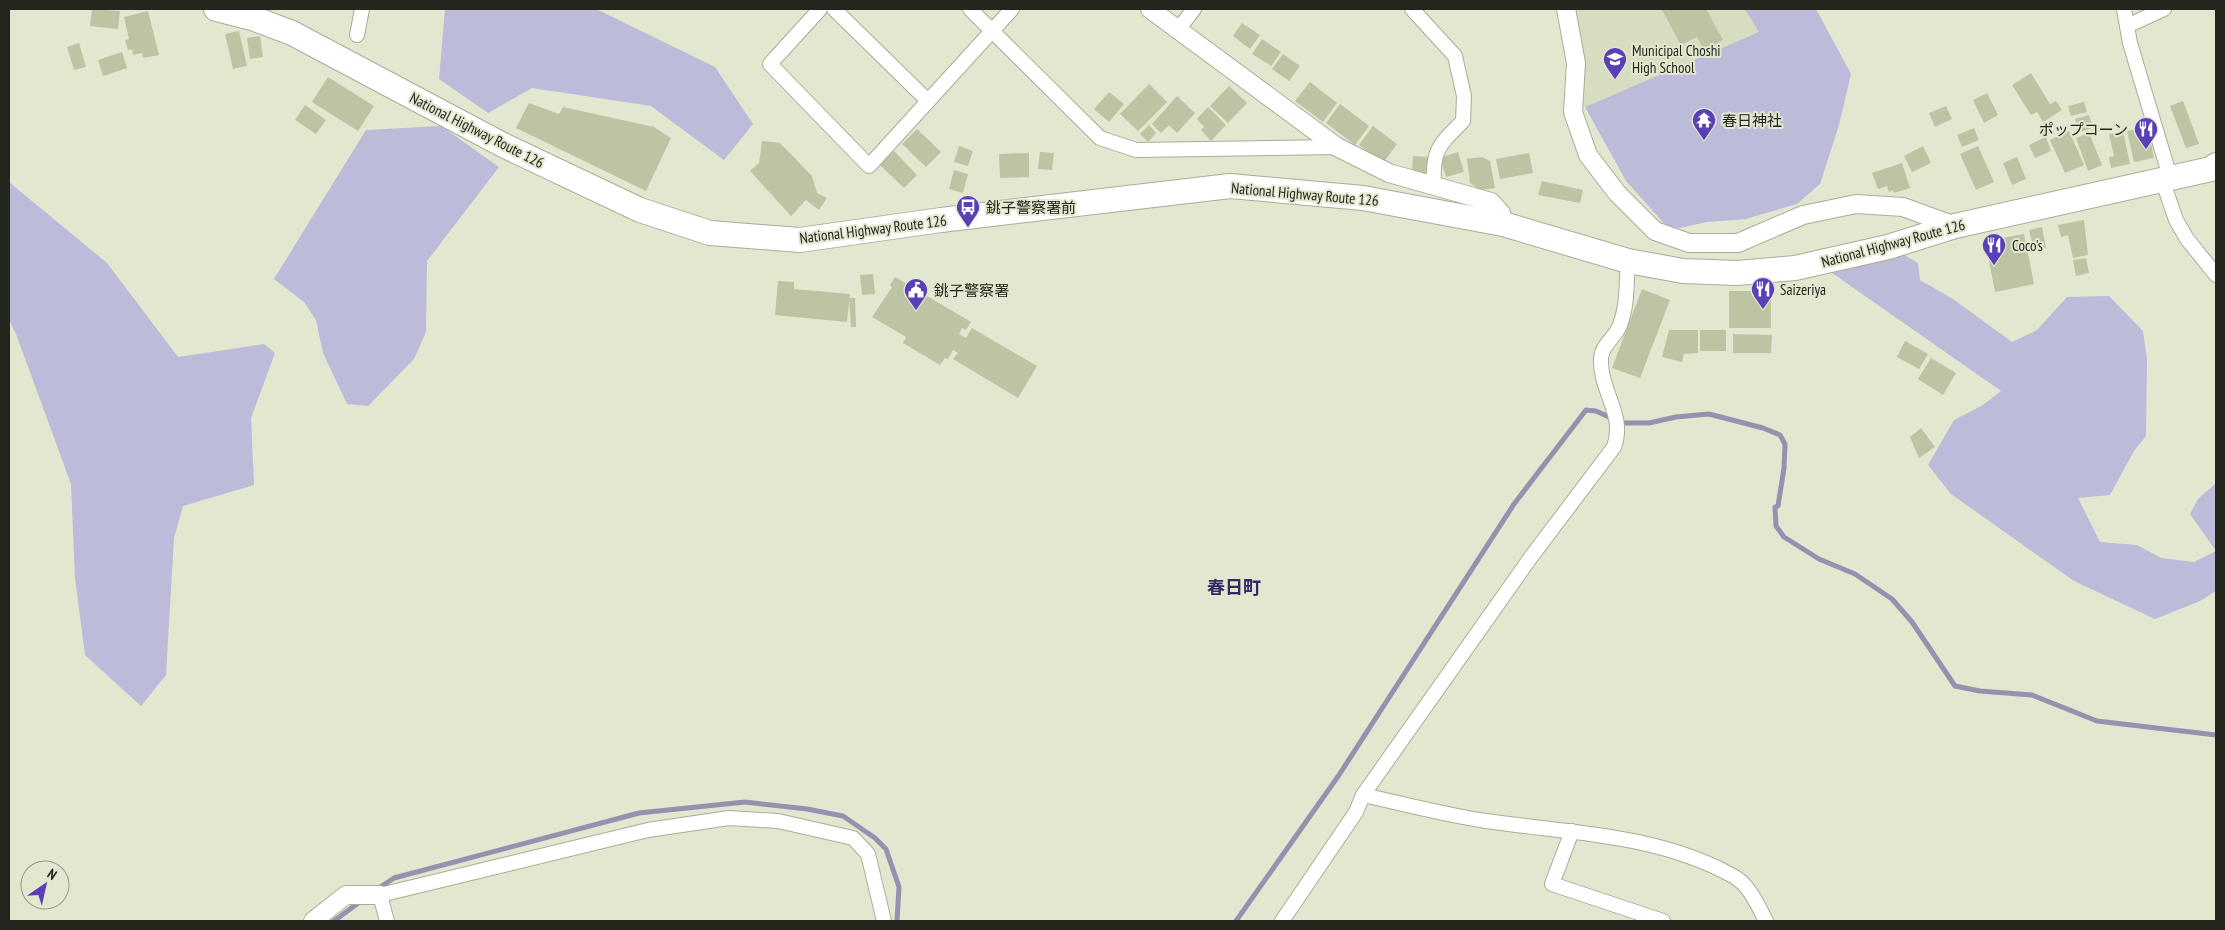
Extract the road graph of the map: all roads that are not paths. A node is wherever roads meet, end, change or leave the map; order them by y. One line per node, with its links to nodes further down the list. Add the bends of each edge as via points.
1 (216, 9): 22 (highway, National Highway Route 126, via 292,33 512,149 640,210 710,233 800,240 1230,186 1363,198)
2 (362, 9): 16 (street)
3 (820, 9): 17 (street, via 770,64 869,166)
4 (834, 9): 17 (street)
5 (970, 9): 14 (street)
6 (1012, 9): 14 (street)
7 (1150, 9): 15 (street)
8 (1194, 9): 15 (street)
9 (1412, 9): 21 (street, via 1455,56 1464,96 1463,120 1439,145 1433,169)
10 (1566, 9): 23 (street, via 1576,63 1573,112 1588,155 1617,193 1655,231 1689,242 1738,243 1803,216 1856,204 1902,207)
11 (2124, 9): 13 (street)
12 (2164, 9): 13 (street)
13 (2127, 26): 20 (street)
14 (992, 30): 17 (street); 18 (street, via 1100,138 1136,150)
15 (1178, 31): 18 (street)
16 (357, 34)
17 (928, 101)
18 (1337, 147): 21 (street, via 1389,173)
19 (2214, 167): 20 (highway, National Highway Route 126)
20 (2166, 178): 23 (highway, National Highway Route 126); 25 (street, via 2176,220)
21 (1434, 187): 22 (street, via 1491,202 1501,212)
22 (1503, 224): 24 (highway, National Highway Route 126)
23 (1955, 226): 24 (highway, National Highway Route 126, via 1888,247 1776,270 1708,273)
24 (1628, 261): 26 (street, via 1627,301 1620,327 1601,356 1603,375 1617,415 1618,435 1614,446 1531,557)
25 (2216, 274)
26 (1363, 796): 27 (street, via 1484,821); 32 (street, via 1356,812)
27 (1572, 831): 33 (street, via 1552,884); 34 (street, via 1668,848 1735,876 1754,896)
28 (380, 895): 29 (street, via 346,895); 30 (street); 31 (street, via 648,830 729,818 778,820 853,838 868,854)
29 (313, 921)
30 (387, 921)
31 (884, 921)
32 (1282, 921)
33 (1663, 921)
34 (1766, 921)

